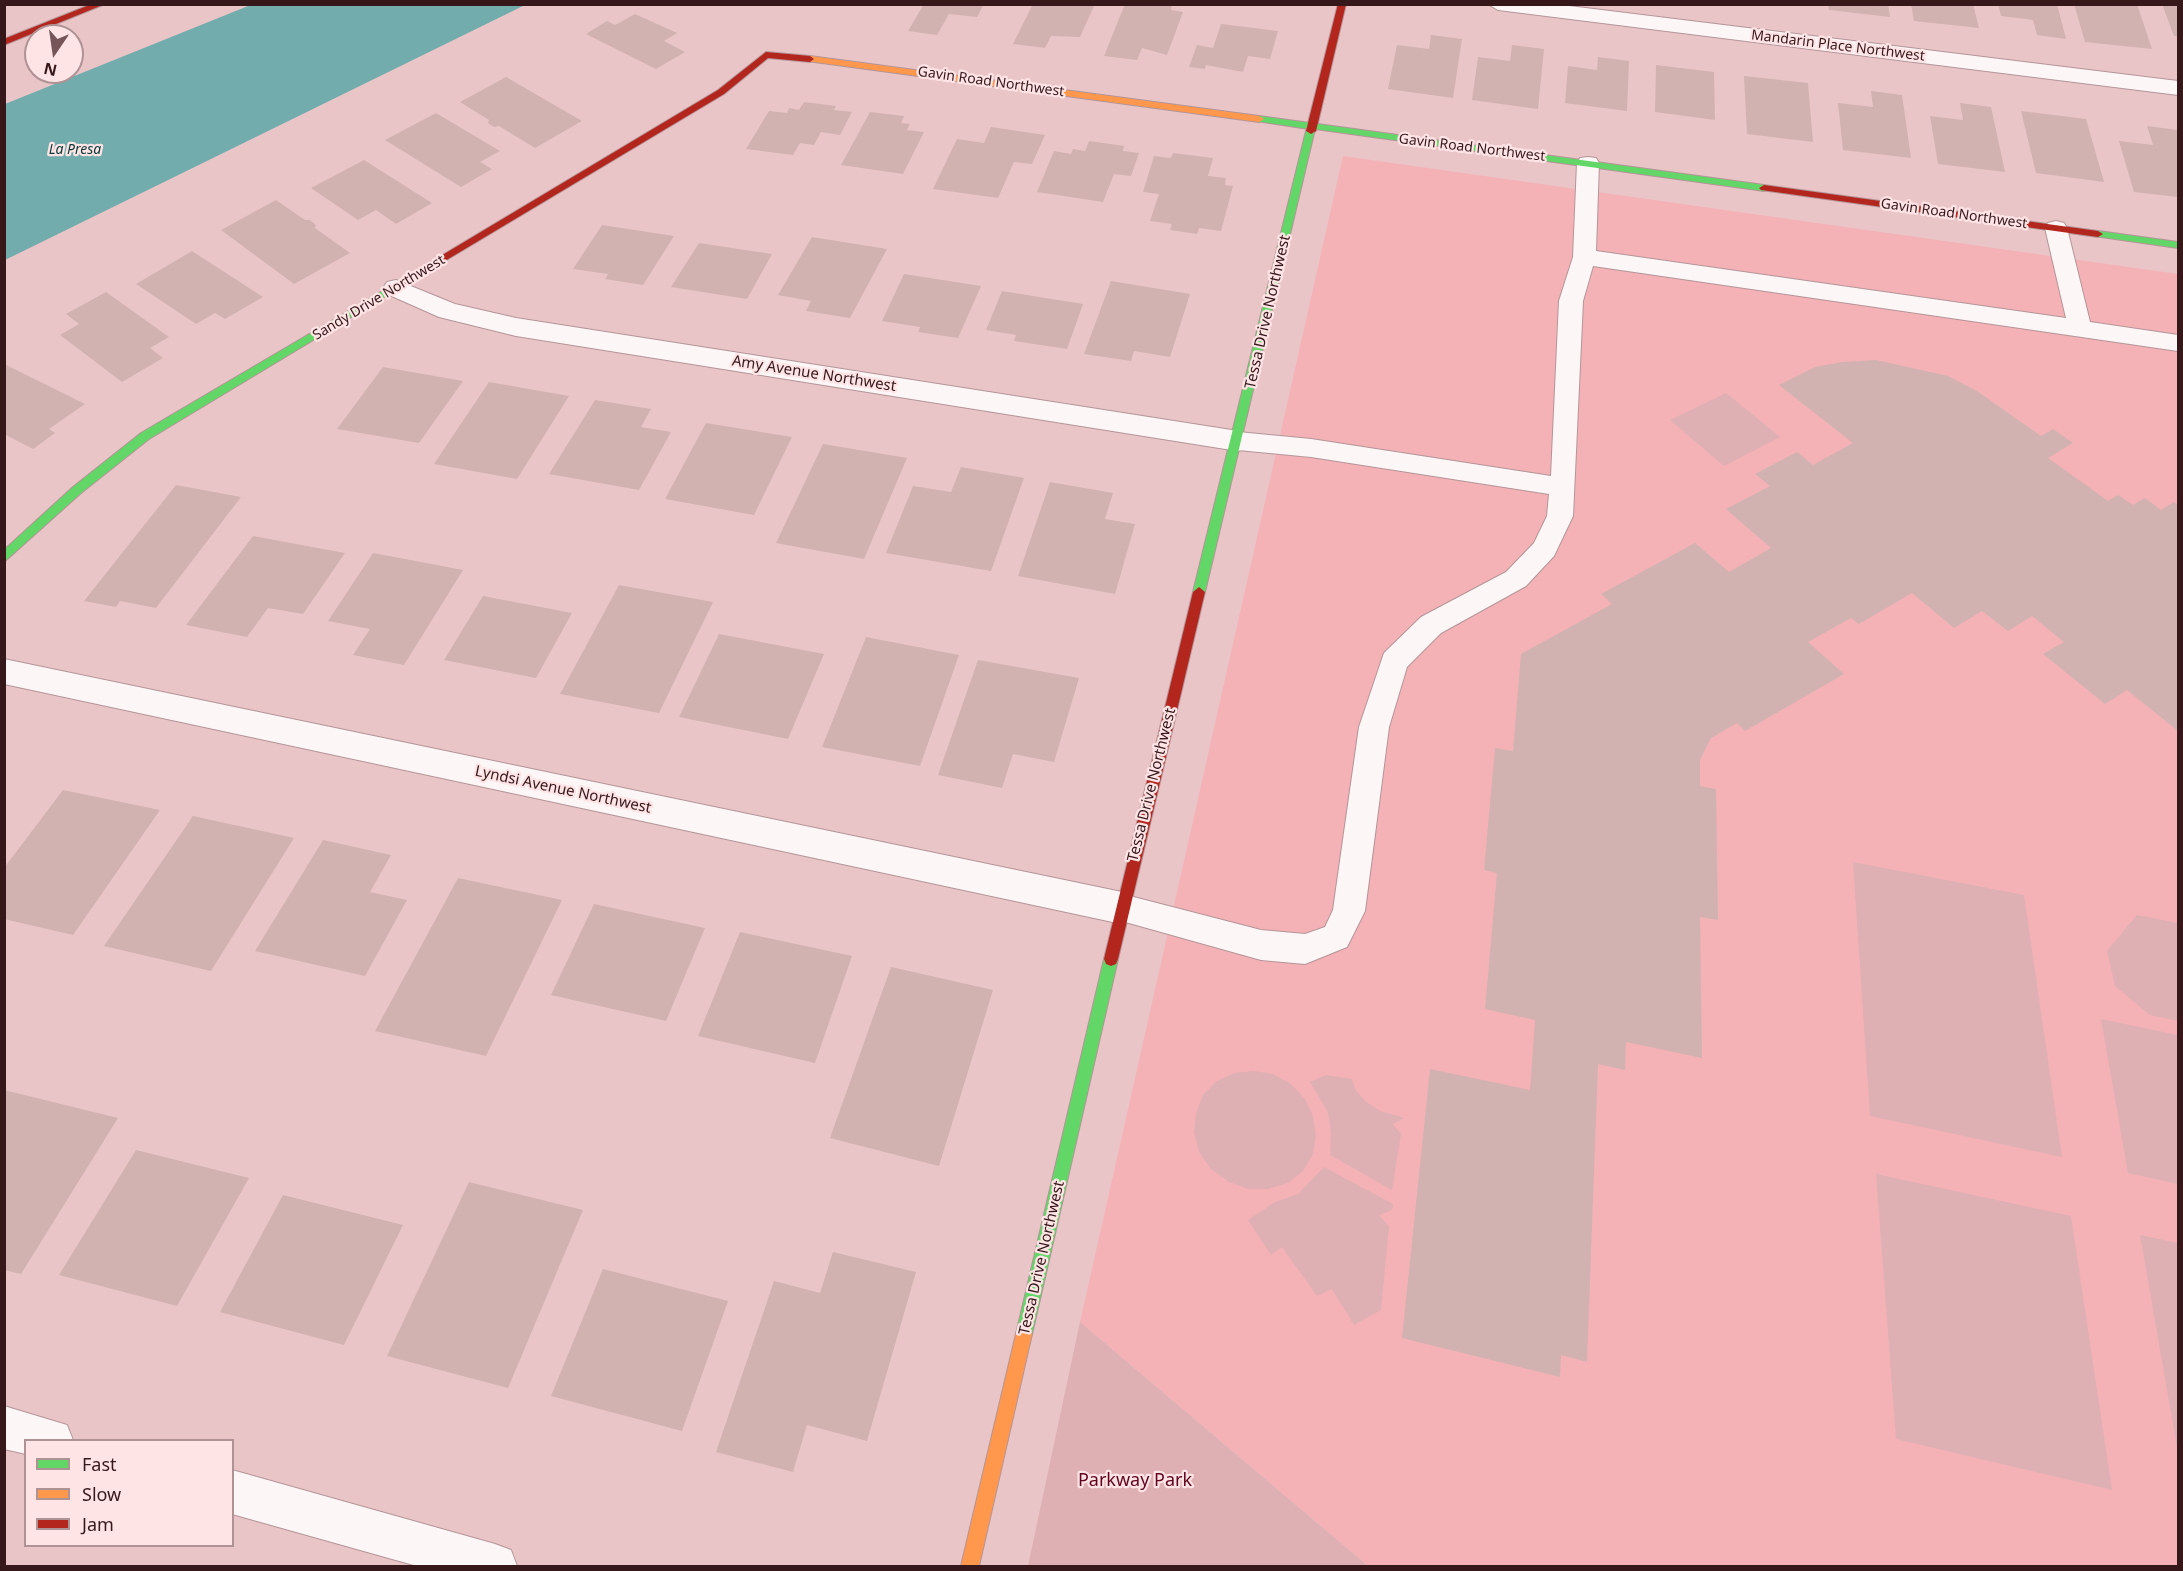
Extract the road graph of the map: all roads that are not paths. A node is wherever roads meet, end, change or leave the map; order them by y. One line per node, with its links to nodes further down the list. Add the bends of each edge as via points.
1 (101, 4): 4 (main road)
2 (1342, 4): 7 (main road, Tessa Drive Northwest)
3 (1498, 4): 6 (street, Mandarin Place Northwest)
4 (4, 42)
5 (766, 55): 7 (main road, Gavin Road Northwest, via 847,62); 12 (main road, Sandy Drive Northwest, via 721,92)
6 (2178, 88)
7 (1311, 127): 8 (main road, Gavin Road Northwest); 15 (main road, Tessa Drive Northwest)
8 (1588, 163): 9 (main road, Gavin Road Northwest); 11 (lane)
9 (2056, 228): 10 (main road, Gavin Road Northwest); 13 (lane)
10 (2178, 245)
11 (1584, 257): 13 (lane); 16 (lane, via 1571,301)
12 (396, 288): 15 (street, Amy Avenue Northwest, via 448,311 516,327); 17 (main road, Sandy Drive Northwest, via 145,436 77,490)
13 (2080, 328): 14 (lane)
14 (2178, 342)
15 (1238, 441): 16 (lane, via 1311,448); 19 (main road, Tessa Drive Northwest)
16 (1563, 487): 19 (lane, via 1560,516 1545,549 1516,579 1431,625 1394,661 1374,727 1349,911 1336,937 1305,949 1261,945)
17 (4, 558)
18 (4, 671): 19 (street, Lyndsi Avenue Northwest)
19 (1122, 908): 24 (main road, Tessa Drive Northwest)
20 (4, 1427): 21 (street)
21 (48, 1439)
22 (234, 1493): 23 (street)
23 (495, 1566)
24 (970, 1566)

